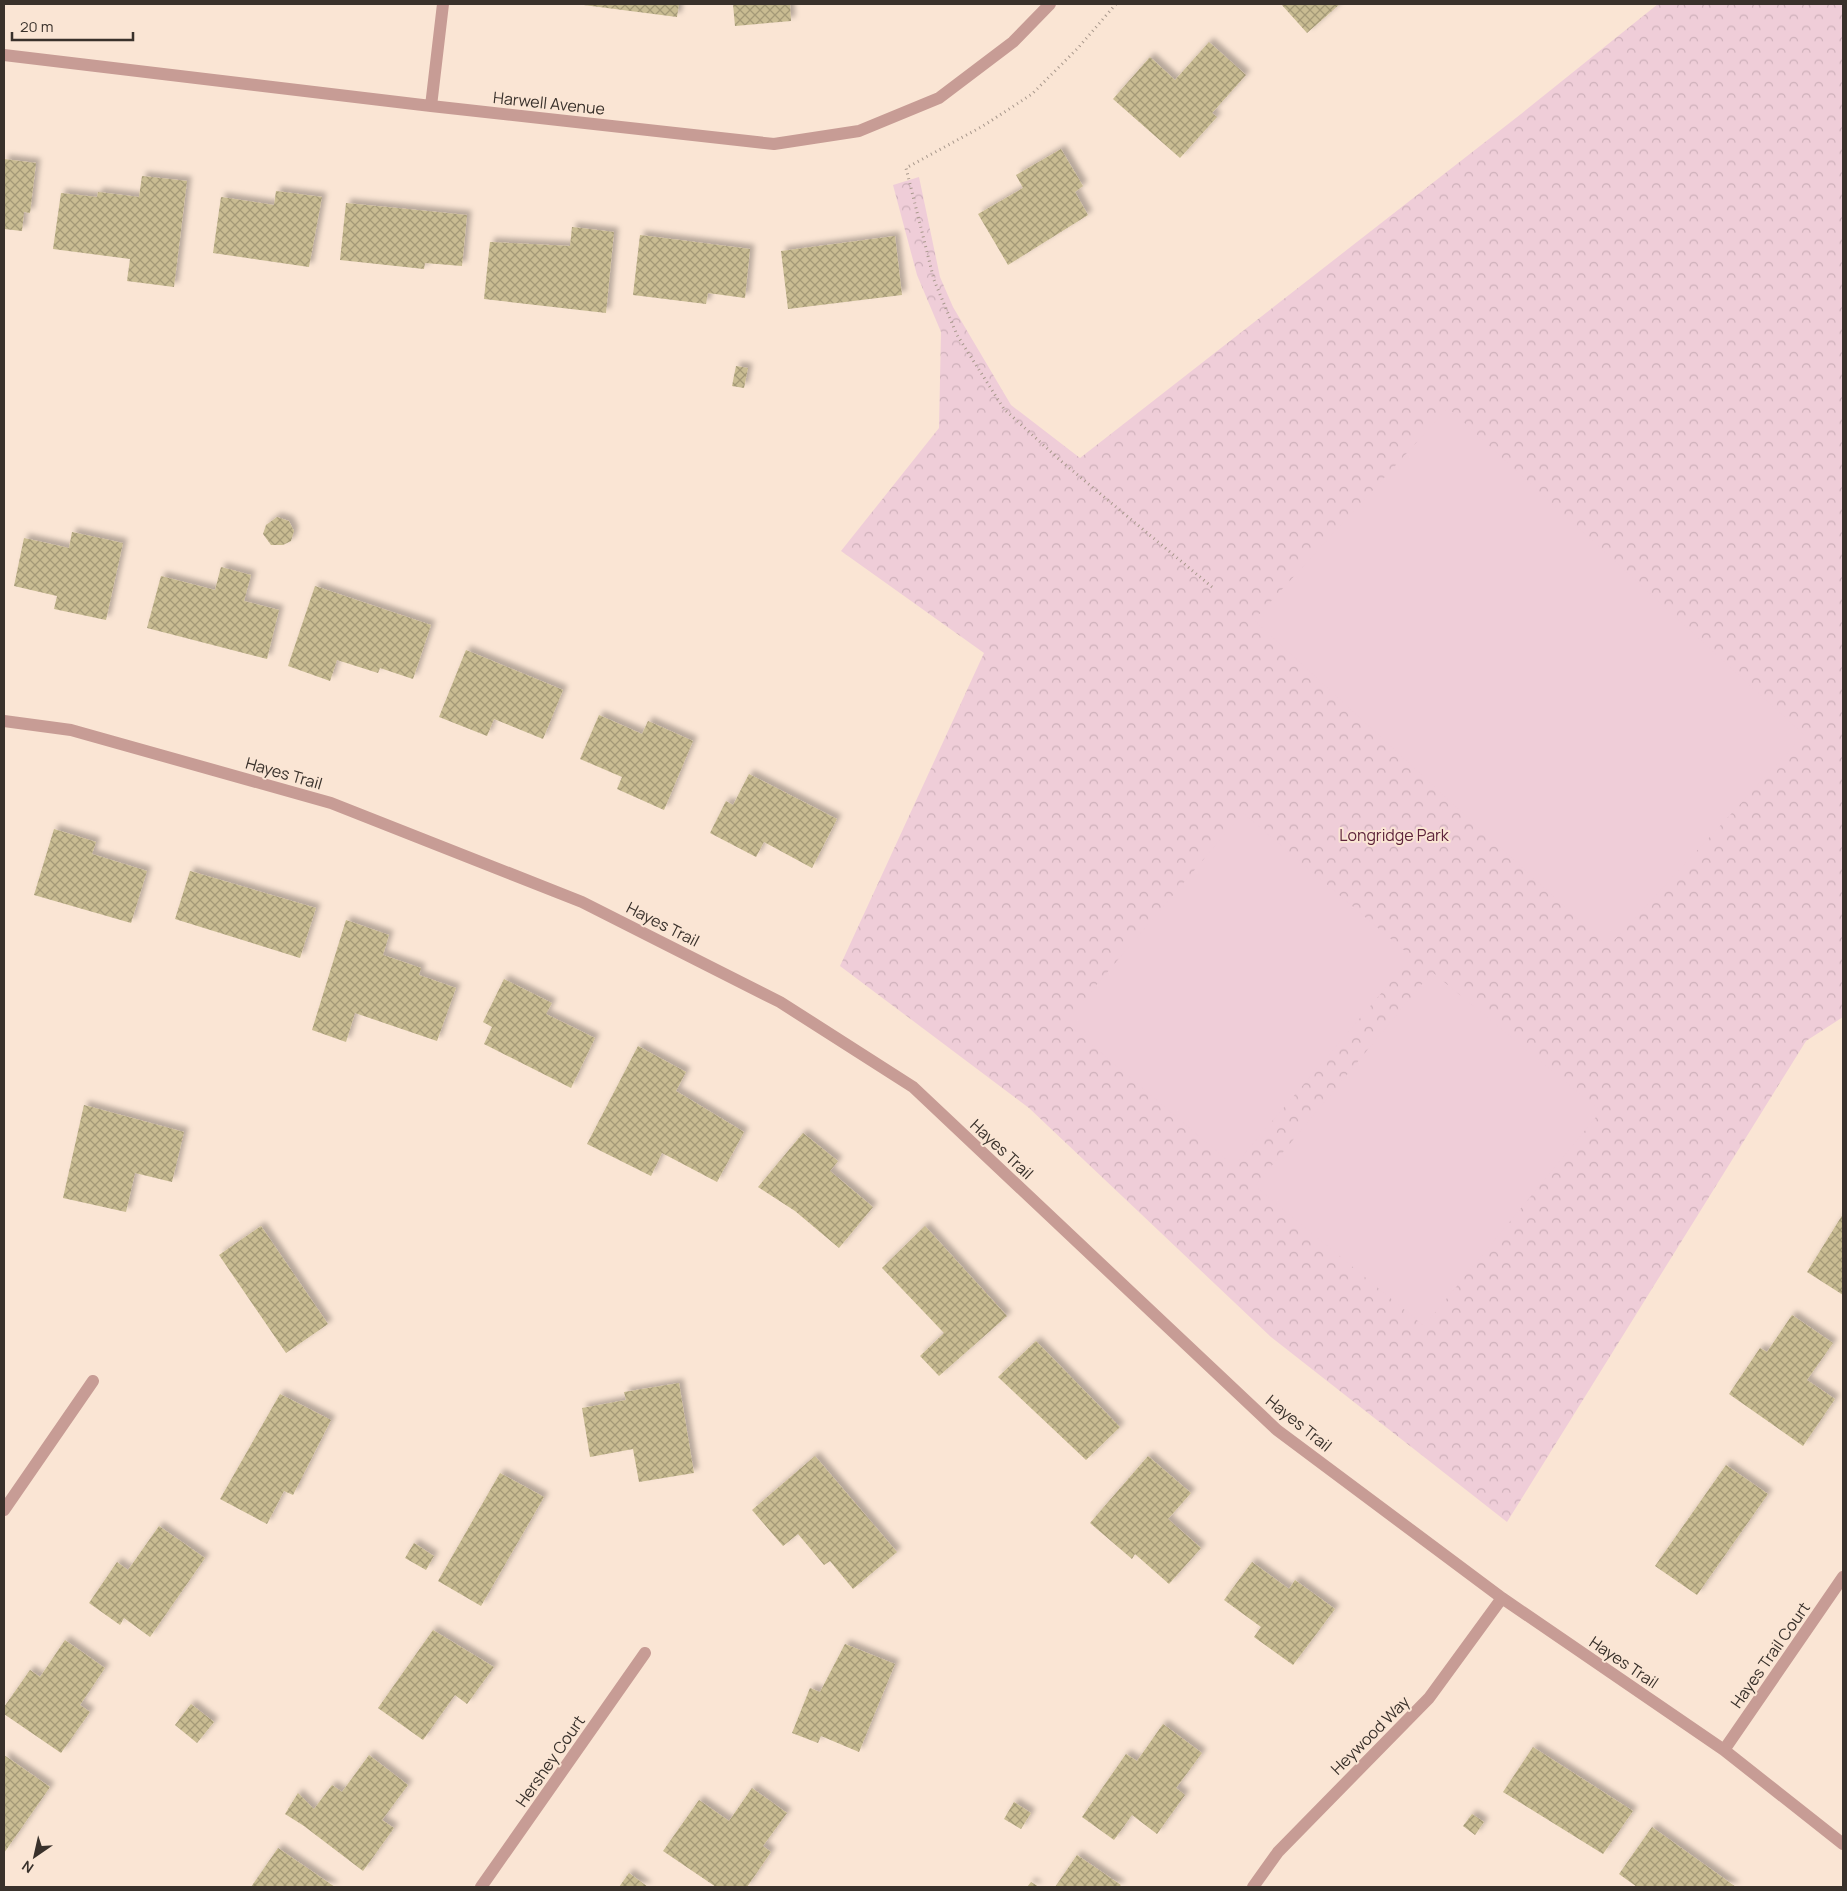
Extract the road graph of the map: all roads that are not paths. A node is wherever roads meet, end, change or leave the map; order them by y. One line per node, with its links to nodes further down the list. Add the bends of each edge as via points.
1 (443, 4): 4 (street)
2 (1050, 4): 4 (street, Harwell Avenue, via 1013,42 939,98 859,131 774,144)
3 (4, 55): 4 (street, Harwell Avenue)
4 (431, 106)
5 (4, 721): 9 (street, Hayes Trail, via 72,730 331,803 582,902 780,1002 913,1087 1277,1430)
6 (93, 1381): 7 (street)
7 (4, 1510)
8 (1843, 1578): 11 (street, Hayes Trail Court)
9 (1502, 1598): 11 (street, Hayes Trail); 14 (street, Heywood Way, via 1428,1698 1278,1852)
10 (645, 1653): 13 (street, Hershey Court)
11 (1724, 1750): 12 (street, Hayes Trail)
12 (1843, 1844)
13 (481, 1887)
14 (1253, 1887)

